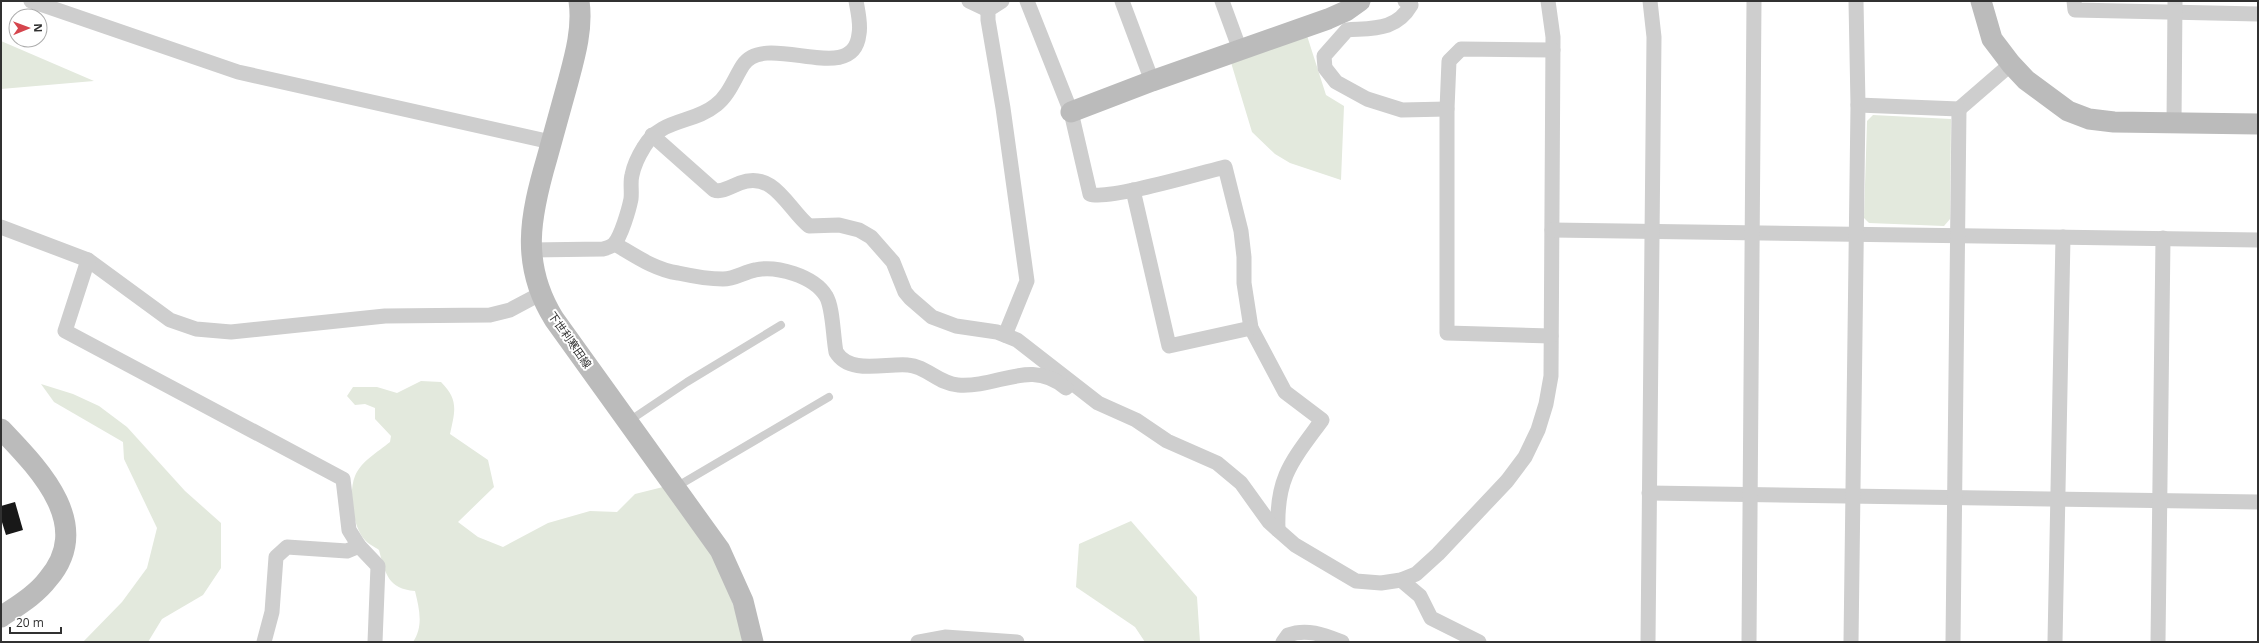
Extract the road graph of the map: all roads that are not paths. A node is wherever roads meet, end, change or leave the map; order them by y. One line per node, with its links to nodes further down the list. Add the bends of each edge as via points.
1 (31, 1): 31 (street, via 238,72)
2 (579, 1): 31 (street, 下世利寒田線, via 580,20 576,51)
3 (856, 1): 30 (street, via 860,33 857,42 848,53 840,57 817,59 768,52 757,54 745,62 716,105 698,115 667,125)
4 (969, 1): 18 (street)
5 (1002, 1): 18 (street)
6 (1028, 1): 27 (street)
7 (1122, 1): 23 (street)
8 (1222, 1): 20 (street)
9 (1360, 1): 20 (street, via 1328,19)
10 (1405, 1): 26 (street, via 1411,5 1404,16 1382,28 1347,30 1324,56 1325,68 1336,82 1367,99 1402,110)
11 (1548, 1): 21 (street)
12 (1650, 1): 35 (street, via 1654,37)
13 (1754, 1): 36 (street)
14 (1856, 1): 24 (street)
15 (1981, 1): 22 (street, via 1992,39)
16 (2074, 1): 17 (street, via 2075,10)
17 (2175, 7): 19 (street); 28 (street)
18 (988, 10): 48 (street, via 1027,281)
19 (2258, 14)
20 (1240, 50): 23 (street)
21 (1553, 50): 26 (street, via 1461,49 1449,61); 34 (street)
22 (2012, 64): 25 (street); 28 (street, via 2026,80 2068,111 2089,119)
23 (1152, 81): 27 (street)
24 (1858, 105): 25 (street); 37 (street)
25 (1959, 108): 38 (street)
26 (1447, 109): 49 (street, via 1446,333)
27 (1071, 112): 32 (street, via 1090,194 1096,196)
28 (2174, 123): 29 (street)
29 (2258, 124)
30 (652, 135): 42 (street, via 643,147 634,168 630,204); 48 (street, via 714,190 749,181 761,182 781,193 809,226 839,225 859,230 871,237 893,262 910,298 932,317 956,326 989,330)
31 (551, 142): 43 (street, 下世利寒田線, via 534,208)
32 (1133, 190): 47 (street, via 1169,346); 47 (street, via 1225,167 1241,231 1244,283)
33 (1, 227): 44 (street)
34 (1552, 230): 35 (street); 49 (street)
35 (1652, 231): 36 (street); 55 (street)
36 (1753, 233): 37 (street); 56 (street)
37 (1856, 234): 38 (street); 57 (street)
38 (1957, 236): 39 (street); 58 (street)
39 (2063, 237): 40 (street); 59 (street)
40 (2163, 238): 41 (street); 60 (street)
41 (2258, 240)
42 (615, 244): 43 (street, via 603,249); 51 (street, via 670,272 723,279 737,277 753,270 767,269 787,272 811,282 823,291 828,300 836,352 849,364 909,365 946,383 960,385 987,384 1032,373 1039,374 1062,384 1092,410)
43 (531, 250): 45 (street, 下世利寒田線)
44 (88, 260): 45 (street, via 170,320 188,328 207,330 254,330 386,316 490,315 510,310); 63 (street, via 65,331 343,479 349,530)
45 (540, 294): 52 (street, 下世利寒田線, via 554,319)
46 (782, 325): 52 (lane, via 687,382)
47 (1251, 328): 62 (street, via 1284,392 1322,420 1285,474)
48 (1005, 335): 51 (street, via 1029,348 1087,395)
49 (1551, 336): 64 (street, via 1551,376 1546,404 1525,458 1507,481 1438,554 1416,574)
50 (829, 397): 54 (lane)
51 (1108, 408): 62 (street, via 1136,420 1167,441 1225,469 1241,483 1269,522)
52 (629, 421): 54 (street, 下世利寒田線)
53 (1, 429): 65 (street, via 52,488 60,505 65,540 59,563 48,580 39,590)
54 (676, 487): 68 (street, 下世利寒田線, via 727,563 743,601)
55 (1650, 492): 56 (street); 74 (street)
56 (1750, 494): 57 (street); 75 (street)
57 (1853, 496): 58 (street); 76 (street)
58 (1954, 497): 59 (street); 77 (street)
59 (2058, 499): 60 (street); 78 (street)
60 (2159, 500): 61 (street); 79 (street)
61 (2258, 502)
62 (1278, 530): 64 (street, via 1295,545 1356,581)
63 (359, 546): 66 (street, via 347,552 287,547 276,556 272,612); 67 (street, via 378,566)
64 (1401, 580): 73 (street, via 1420,596 1431,618)
65 (1, 617)
66 (264, 642)
67 (375, 642)
68 (753, 642)
69 (918, 642): 70 (street, via 945,637)
70 (1017, 642)
71 (1284, 642): 72 (street, via 1288,635 1310,631)
72 (1342, 642)
73 (1479, 642)
74 (1648, 642)
75 (1749, 642)
76 (1851, 642)
77 (1953, 642)
78 (2055, 642)
79 (2158, 642)

